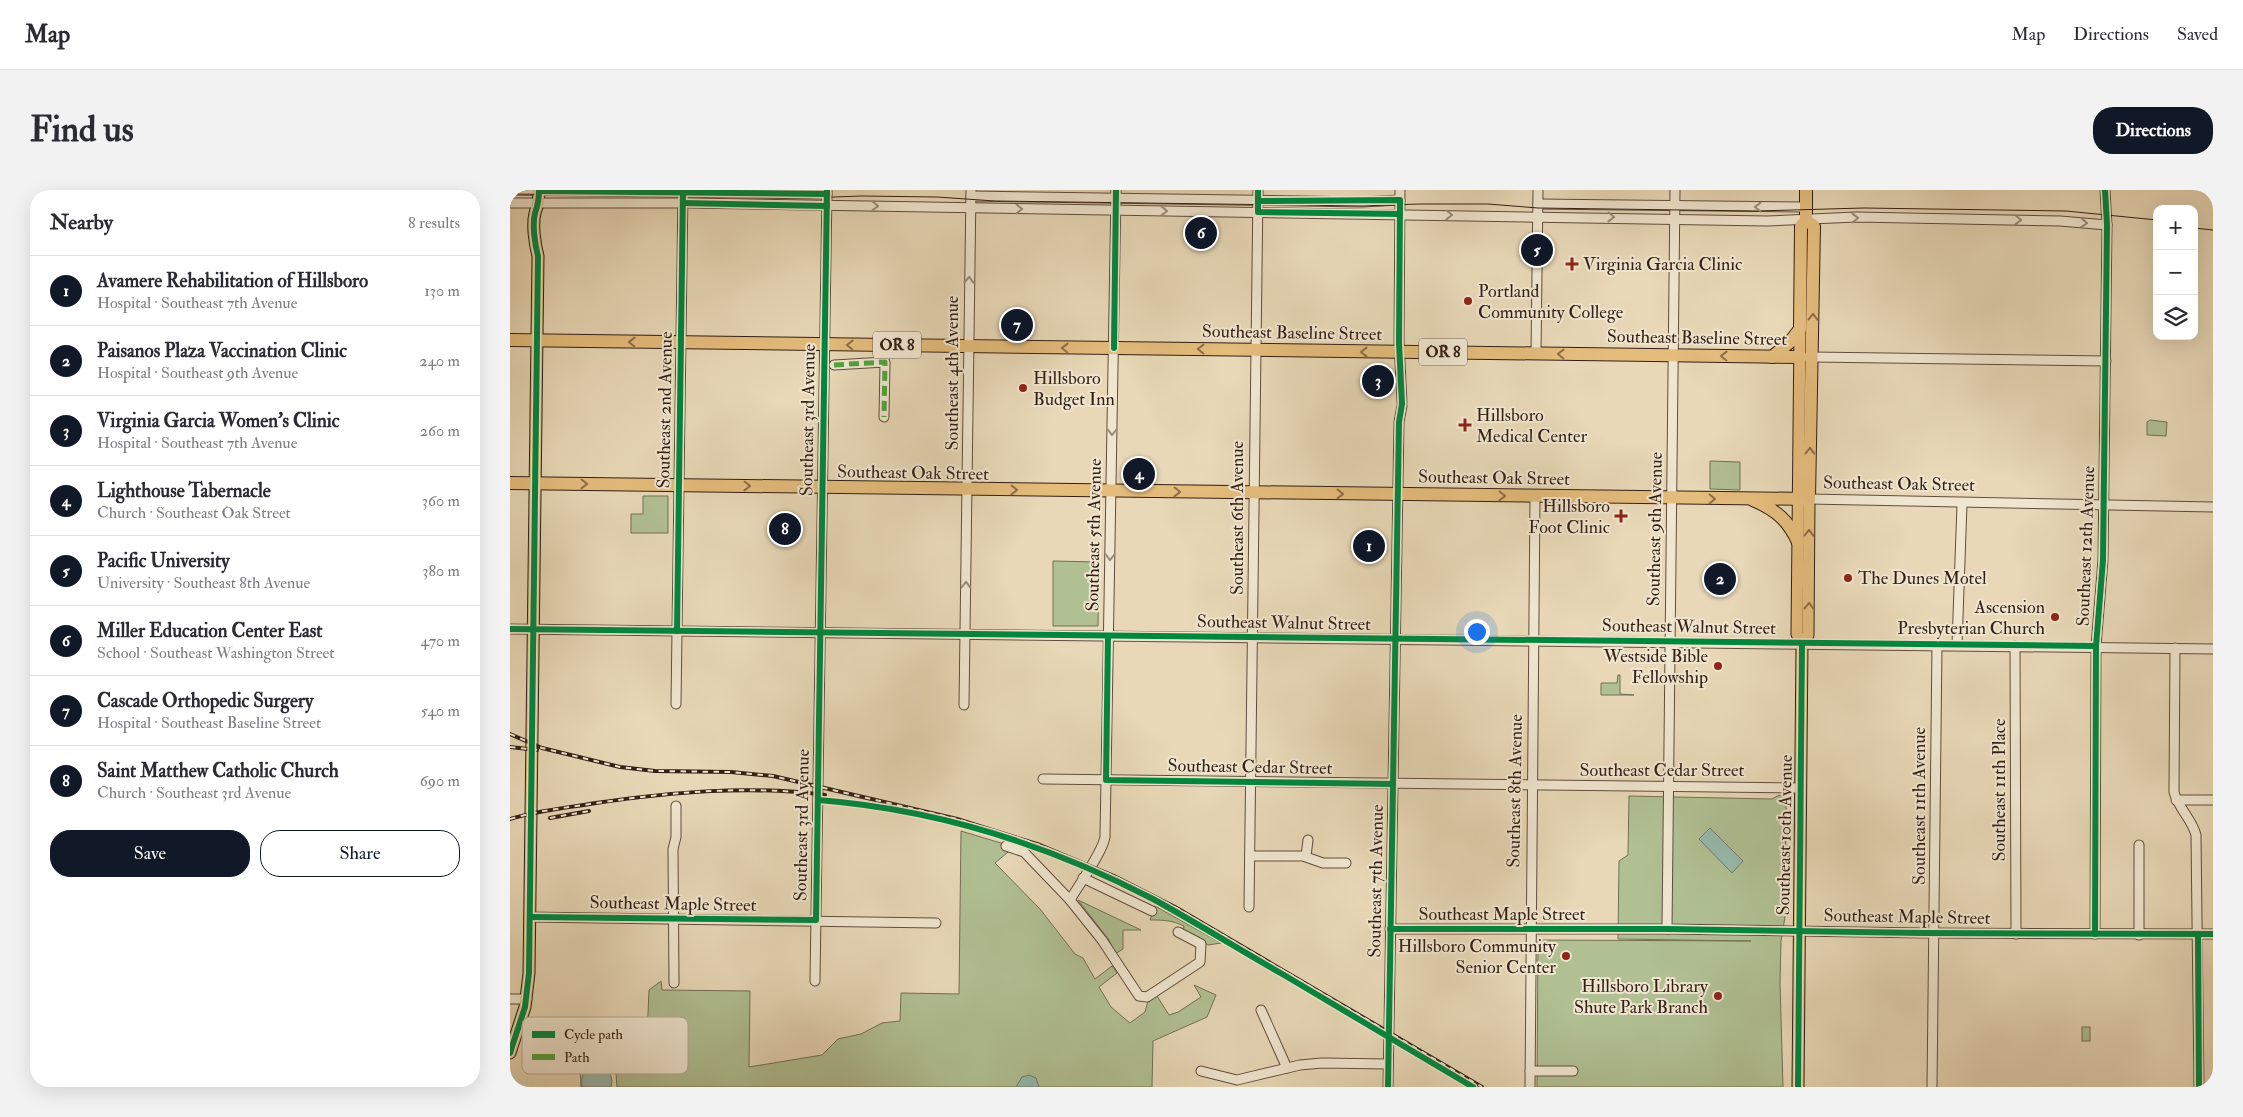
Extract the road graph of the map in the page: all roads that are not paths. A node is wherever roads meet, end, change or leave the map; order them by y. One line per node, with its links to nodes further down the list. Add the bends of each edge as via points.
1 (510, 190): 2 (street)
2 (539, 190): 9 (street); 18 (main road)
3 (1258, 190): 14 (street, Southeast 6th Avenue)
4 (1400, 190): 13 (street, Southeast 7th Avenue)
5 (1538, 190): 17 (street)
6 (1675, 190): 20 (street, Southeast 9th Avenue)
7 (1806, 190): 24 (highway, Southeast 10th Avenue)
8 (2105, 190): 28 (street, Southeast 12th Avenue)
9 (683, 191): 10 (street); 16 (street, Southeast 2nd Avenue)
10 (827, 192): 19 (street, Southeast 3rd Avenue)
11 (971, 193): 12 (street); 21 (street, Southeast 4th Avenue)
12 (1116, 194): 14 (street); 22 (street, Southeast 5th Avenue)
13 (1400, 200): 14 (street); 25 (street, Southeast 7th Avenue)
14 (1258, 201): 23 (street, Southeast 6th Avenue)
15 (510, 203): 18 (street)
16 (683, 203): 18 (street); 19 (street); 32 (street, Southeast 2nd Avenue)
17 (1538, 204): 20 (street); 26 (street)
18 (539, 206): 31 (main road, via 535,228)
19 (827, 206): 21 (street, one-way to 21); 33 (street, Southeast 3rd Avenue)
20 (1674, 206): 24 (street, one-way to 20); 27 (street, Southeast 9th Avenue)
21 (970, 208): 22 (street, one-way to 22); 34 (street, Southeast 4th Avenue, one-way to 21)
22 (1116, 210): 23 (street, one-way to 23); 35 (street, Southeast 5th Avenue)
23 (1258, 212): 25 (street); 36 (street, Southeast 6th Avenue)
24 (1806, 213): 27 (street); 28 (street, one-way to 28); 29 (highway, Southeast 10th Avenue, via 1801,226); 41 (highway, Southeast 10th Avenue, one-way to 24, via 1814,226)
25 (1400, 214): 26 (street, one-way to 26); 37 (street, Southeast 7th Avenue)
26 (1537, 216): 27 (street, one-way to 27); 38 (street)
27 (1674, 218): 39 (street, Southeast 9th Avenue)
28 (2108, 225): 42 (street, Southeast 12th Avenue)
29 (1800, 329): 40 (highway, via 1784,349); 41 (main road, Southeast 10th Avenue)
30 (510, 340): 31 (highway, OR 8)
31 (537, 340): 32 (highway, Southeast Baseline Street / OR 8, one-way to 31); 46 (main road)
32 (681, 342): 33 (highway, Southeast Baseline Street / OR 8); 47 (street, Southeast 2nd Avenue)
33 (824, 344): 34 (highway, Southeast Baseline Street / OR 8, one-way to 33); 48 (street, Southeast 3rd Avenue)
34 (968, 346): 35 (highway, Southeast Baseline Street / OR 8, one-way to 34); 49 (street, Southeast 4th Avenue)
35 (1114, 348): 36 (highway, Southeast Baseline Street / OR 8, one-way to 35); 50 (street, Southeast 5th Avenue, one-way to 50)
36 (1256, 350): 37 (highway, Southeast Baseline Street / OR 8, one-way to 36); 51 (street, Southeast 6th Avenue)
37 (1399, 352): 38 (highway, Southeast Baseline Street / OR 8); 52 (street, Southeast 7th Avenue, via 1402,404)
38 (1536, 354): 39 (highway, Southeast Baseline Street / OR 8, one-way to 38)
39 (1673, 356): 40 (highway, Southeast Baseline Street / OR 8, one-way to 39); 54 (street, Southeast 9th Avenue)
40 (1772, 357): 41 (highway, Southeast Baseline Street / OR 8)
41 (1806, 357): 42 (street, Southeast Baseline Street); 55 (highway, Southeast 10th Avenue)
42 (2106, 361): 58 (street, Southeast 12th Avenue)
43 (834, 365): 44 (street, via 887,358)
44 (884, 417)
45 (510, 483): 46 (highway, Southeast Oak Street)
46 (535, 484): 47 (highway, Southeast Oak Street, one-way to 47); 62 (main road)
47 (679, 485): 48 (highway, Southeast Oak Street, one-way to 48); 63 (street, Southeast 2nd Avenue)
48 (822, 487): 49 (highway, Southeast Oak Street); 64 (street, Southeast 3rd Avenue)
49 (968, 489): 50 (highway, Southeast Oak Street, one-way to 50); 65 (street, Southeast 4th Avenue, one-way to 49)
50 (1111, 491): 51 (highway, Southeast Oak Street, one-way to 51); 66 (street, Southeast 5th Avenue, one-way to 66)
51 (1253, 493): 52 (highway, Southeast Oak Street, one-way to 52); 67 (street, Southeast 6th Avenue)
52 (1398, 495): 53 (highway, Southeast Oak Street, one-way to 53); 68 (street, Southeast 7th Avenue)
53 (1535, 496): 54 (highway, Southeast Oak Street); 69 (street, Southeast 8th Avenue)
54 (1671, 499): 56 (highway, Southeast Oak Street, one-way to 56); 70 (street, Southeast 9th Avenue)
55 (1804, 499): 56 (highway, Southeast Oak Street); 57 (street, Southeast Oak Street); 60 (main road, Southeast 10th Avenue); 71 (main road, Southeast 10th Avenue, one-way to 55, via 1808,635)
56 (1753, 500): 60 (highway, via 1779,513)
57 (1962, 504): 58 (street, Southeast Oak Street); 73 (street)
58 (2104, 506): 59 (street, Southeast Oak Street); 75 (street, Southeast 12th Avenue, via 2103,577)
59 (2213, 507)
60 (1798, 542): 71 (main road, Southeast 10th Avenue, via 1797,634)
61 (510, 629): 62 (street, Southeast Walnut Street)
62 (533, 629): 63 (street, Southeast Walnut Street); 100 (main road)
63 (677, 631): 64 (street, Southeast Walnut Street); 78 (street, Southeast 2nd Avenue)
64 (820, 632): 65 (street, Southeast Walnut Street); 102 (street, Southeast 3rd Avenue)
65 (966, 634): 66 (street, Southeast Walnut Street); 79 (street, Southeast 4th Avenue)
66 (1108, 636): 67 (street, Southeast Walnut Street); 81 (street, Southeast 5th Avenue)
67 (1253, 637): 68 (street, Southeast Walnut Street); 82 (street, Southeast 6th Avenue)
68 (1396, 639): 69 (street, Southeast Walnut Street); 83 (street, Southeast 7th Avenue)
69 (1533, 640): 70 (street, Southeast Walnut Street); 84 (street, Southeast 8th Avenue)
70 (1670, 642): 71 (street, Southeast Walnut Street); 85 (street, Southeast 9th Avenue)
71 (1802, 643): 72 (street, Southeast Walnut Street); 86 (main road, Southeast 10th Avenue)
72 (1937, 645): 73 (street, Southeast Walnut Street); 109 (street, Southeast 11th Avenue)
73 (1957, 645): 74 (street, Southeast Walnut Street)
74 (2016, 646): 75 (street, Southeast Walnut Street); 110 (street, Southeast 11th Place)
75 (2096, 646): 76 (street, Southeast Walnut Street); 111 (street, Southeast 12th Avenue)
76 (2175, 648): 77 (street, Southeast Walnut Street); 87 (street)
77 (2213, 649)
78 (676, 704)
79 (964, 705)
80 (1043, 779): 81 (street, Southeast Cedar Street)
81 (1106, 780): 82 (street, Southeast Cedar Street); 96 (street, Southeast 5th Avenue, via 1104,847)
82 (1251, 782): 83 (street, Southeast Cedar Street); 93 (street, Southeast 6th Avenue)
83 (1393, 784): 84 (street, Southeast Cedar Street); 104 (street, Southeast 7th Avenue)
84 (1531, 786): 85 (street, Southeast Cedar Street); 105 (street, Southeast 8th Avenue)
85 (1668, 787): 86 (street, Southeast Cedar Street); 106 (street, Southeast 9th Avenue)
86 (1800, 788): 107 (main road, Southeast 10th Avenue)
87 (2176, 800): 88 (street); 114 (street, via 2196,835)
88 (2213, 800)
89 (676, 806): 101 (street)
90 (1308, 840): 94 (street)
91 (2139, 845): 113 (street)
92 (1006, 846): 97 (street, via 1024,852)
93 (1250, 856): 94 (street); 98 (street, Southeast 6th Avenue)
94 (1306, 856): 95 (street, via 1323,863)
95 (1346, 864)
96 (1083, 878): 97 (street, Southeast 5th Avenue); 99 (street)
97 (1070, 900): 108 (street, via 1102,940 1139,996 1147,997 1200,962 1201,944)
98 (1249, 907)
99 (1152, 911)
100 (530, 917): 101 (street, Southeast Maple Street); 118 (main road)
101 (674, 919): 102 (street, Southeast Maple Street); 116 (street)
102 (816, 920): 103 (street, Southeast Maple Street); 115 (street, Southeast 3rd Avenue)
103 (936, 923)
104 (1390, 929): 105 (street, Southeast Maple Street); 121 (street, Southeast 7th Avenue)
105 (1530, 929): 106 (street, Southeast Maple Street); 124 (street, Southeast 8th Avenue)
106 (1667, 929): 107 (street, Southeast Maple Street)
107 (1799, 931): 109 (street, Southeast Maple Street); 128 (main road, Southeast 10th Avenue)
108 (1178, 932)
109 (1934, 933): 110 (street, Southeast Maple Street); 129 (street, Southeast 11th Avenue)
110 (2016, 934): 111 (street, Southeast Maple Street)
111 (2095, 934): 113 (street, Southeast Maple Street)
112 (2213, 934): 114 (street, Southeast Maple Street)
113 (2138, 935): 114 (street, Southeast Maple Street)
114 (2198, 935): 130 (street)
115 (815, 981)
116 (674, 983)
117 (510, 999): 118 (street)
118 (527, 999): 120 (main road)
119 (1261, 1010): 122 (street)
120 (510, 1053)
121 (1388, 1064): 122 (street, via 1322,1063); 126 (street, Southeast 7th Avenue)
122 (1287, 1068): 123 (street, via 1237,1080)
123 (1201, 1070)
124 (1530, 1071): 125 (street); 127 (street, Southeast 8th Avenue)
125 (1573, 1071)
126 (1388, 1087)
127 (1530, 1087)
128 (1798, 1087)
129 (1932, 1087)
130 (2199, 1087)

